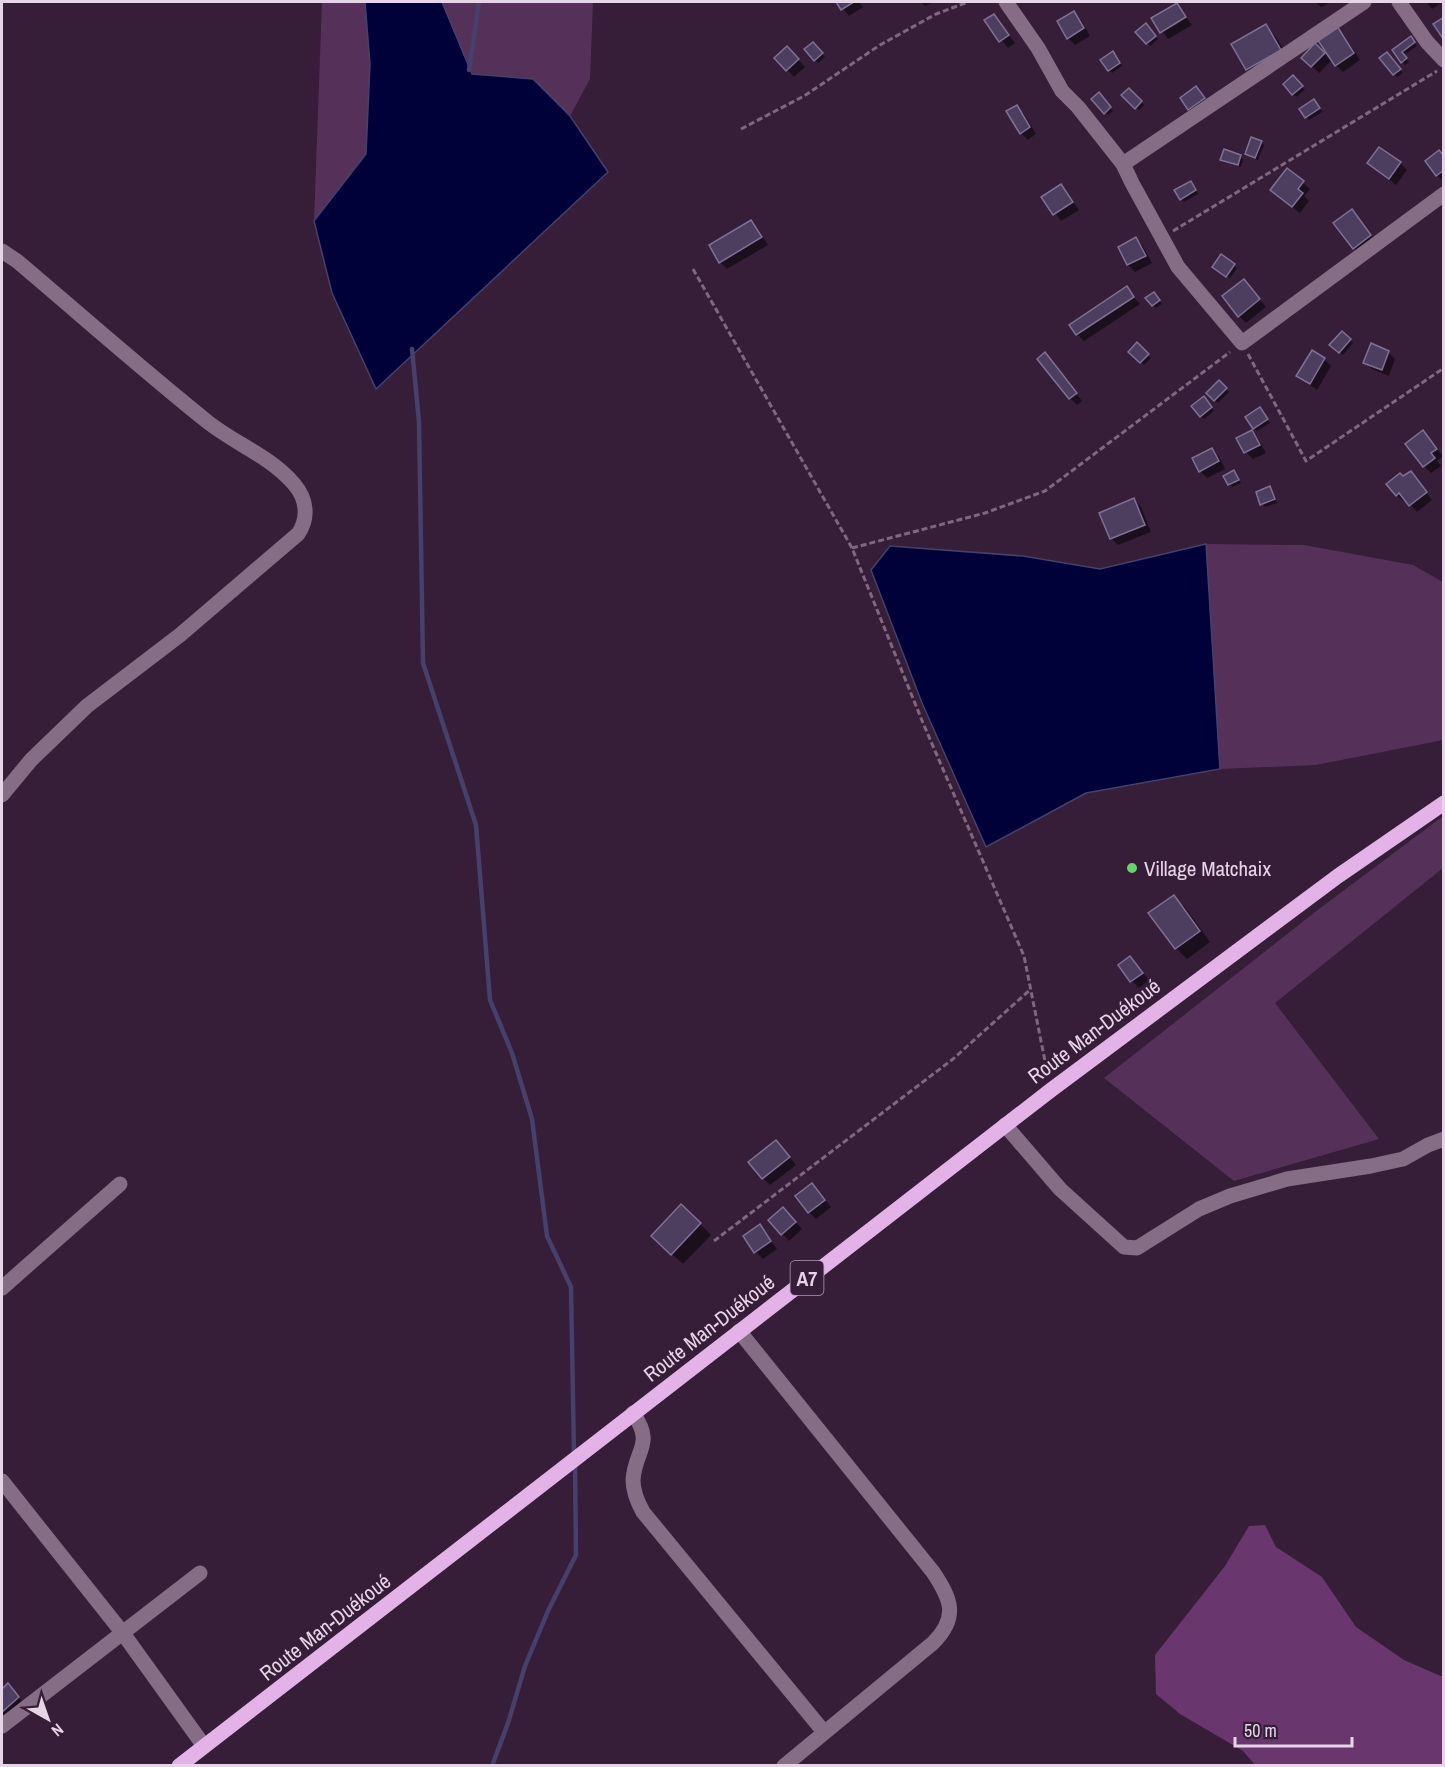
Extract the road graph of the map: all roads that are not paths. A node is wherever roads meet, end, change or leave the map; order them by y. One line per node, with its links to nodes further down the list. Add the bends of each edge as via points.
1 (1006, 2): 5 (street, via 1062,91)
2 (1364, 2): 5 (street)
3 (1399, 2): 4 (street)
4 (1443, 60)
5 (1124, 164): 6 (street, via 1178,267 1242,343)
6 (1443, 194)
7 (2, 251): 8 (street, via 211,425 279,470 298,491 306,516 298,534 180,635 87,706 31,760)
8 (2, 795)
9 (1443, 803): 10 (main road, Route Man-Duékoué / A7, via 1338,876)
10 (1005, 1125): 11 (street, via 1060,1189 1124,1247 1137,1248 1199,1209 1230,1196 1287,1179 1403,1159); 14 (main road, Route Man-Duékoué / A7)
11 (1443, 1139)
12 (120, 1184): 13 (street)
13 (2, 1288)
14 (739, 1331): 15 (main road, Route Man-Duékoué / A7); 20 (street, via 933,1572 950,1605 948,1624 937,1639)
15 (633, 1413): 20 (street, via 644,1435 633,1481 644,1512); 21 (main road, Route Man-Duékoué / A7)
16 (2, 1481): 18 (street)
17 (200, 1573): 18 (street)
18 (122, 1632): 19 (street); 21 (street)
19 (2, 1726)
20 (824, 1732): 23 (street)
21 (204, 1746): 22 (main road, Route Man-Duékoué / A7)
22 (179, 1766)
23 (784, 1766)

